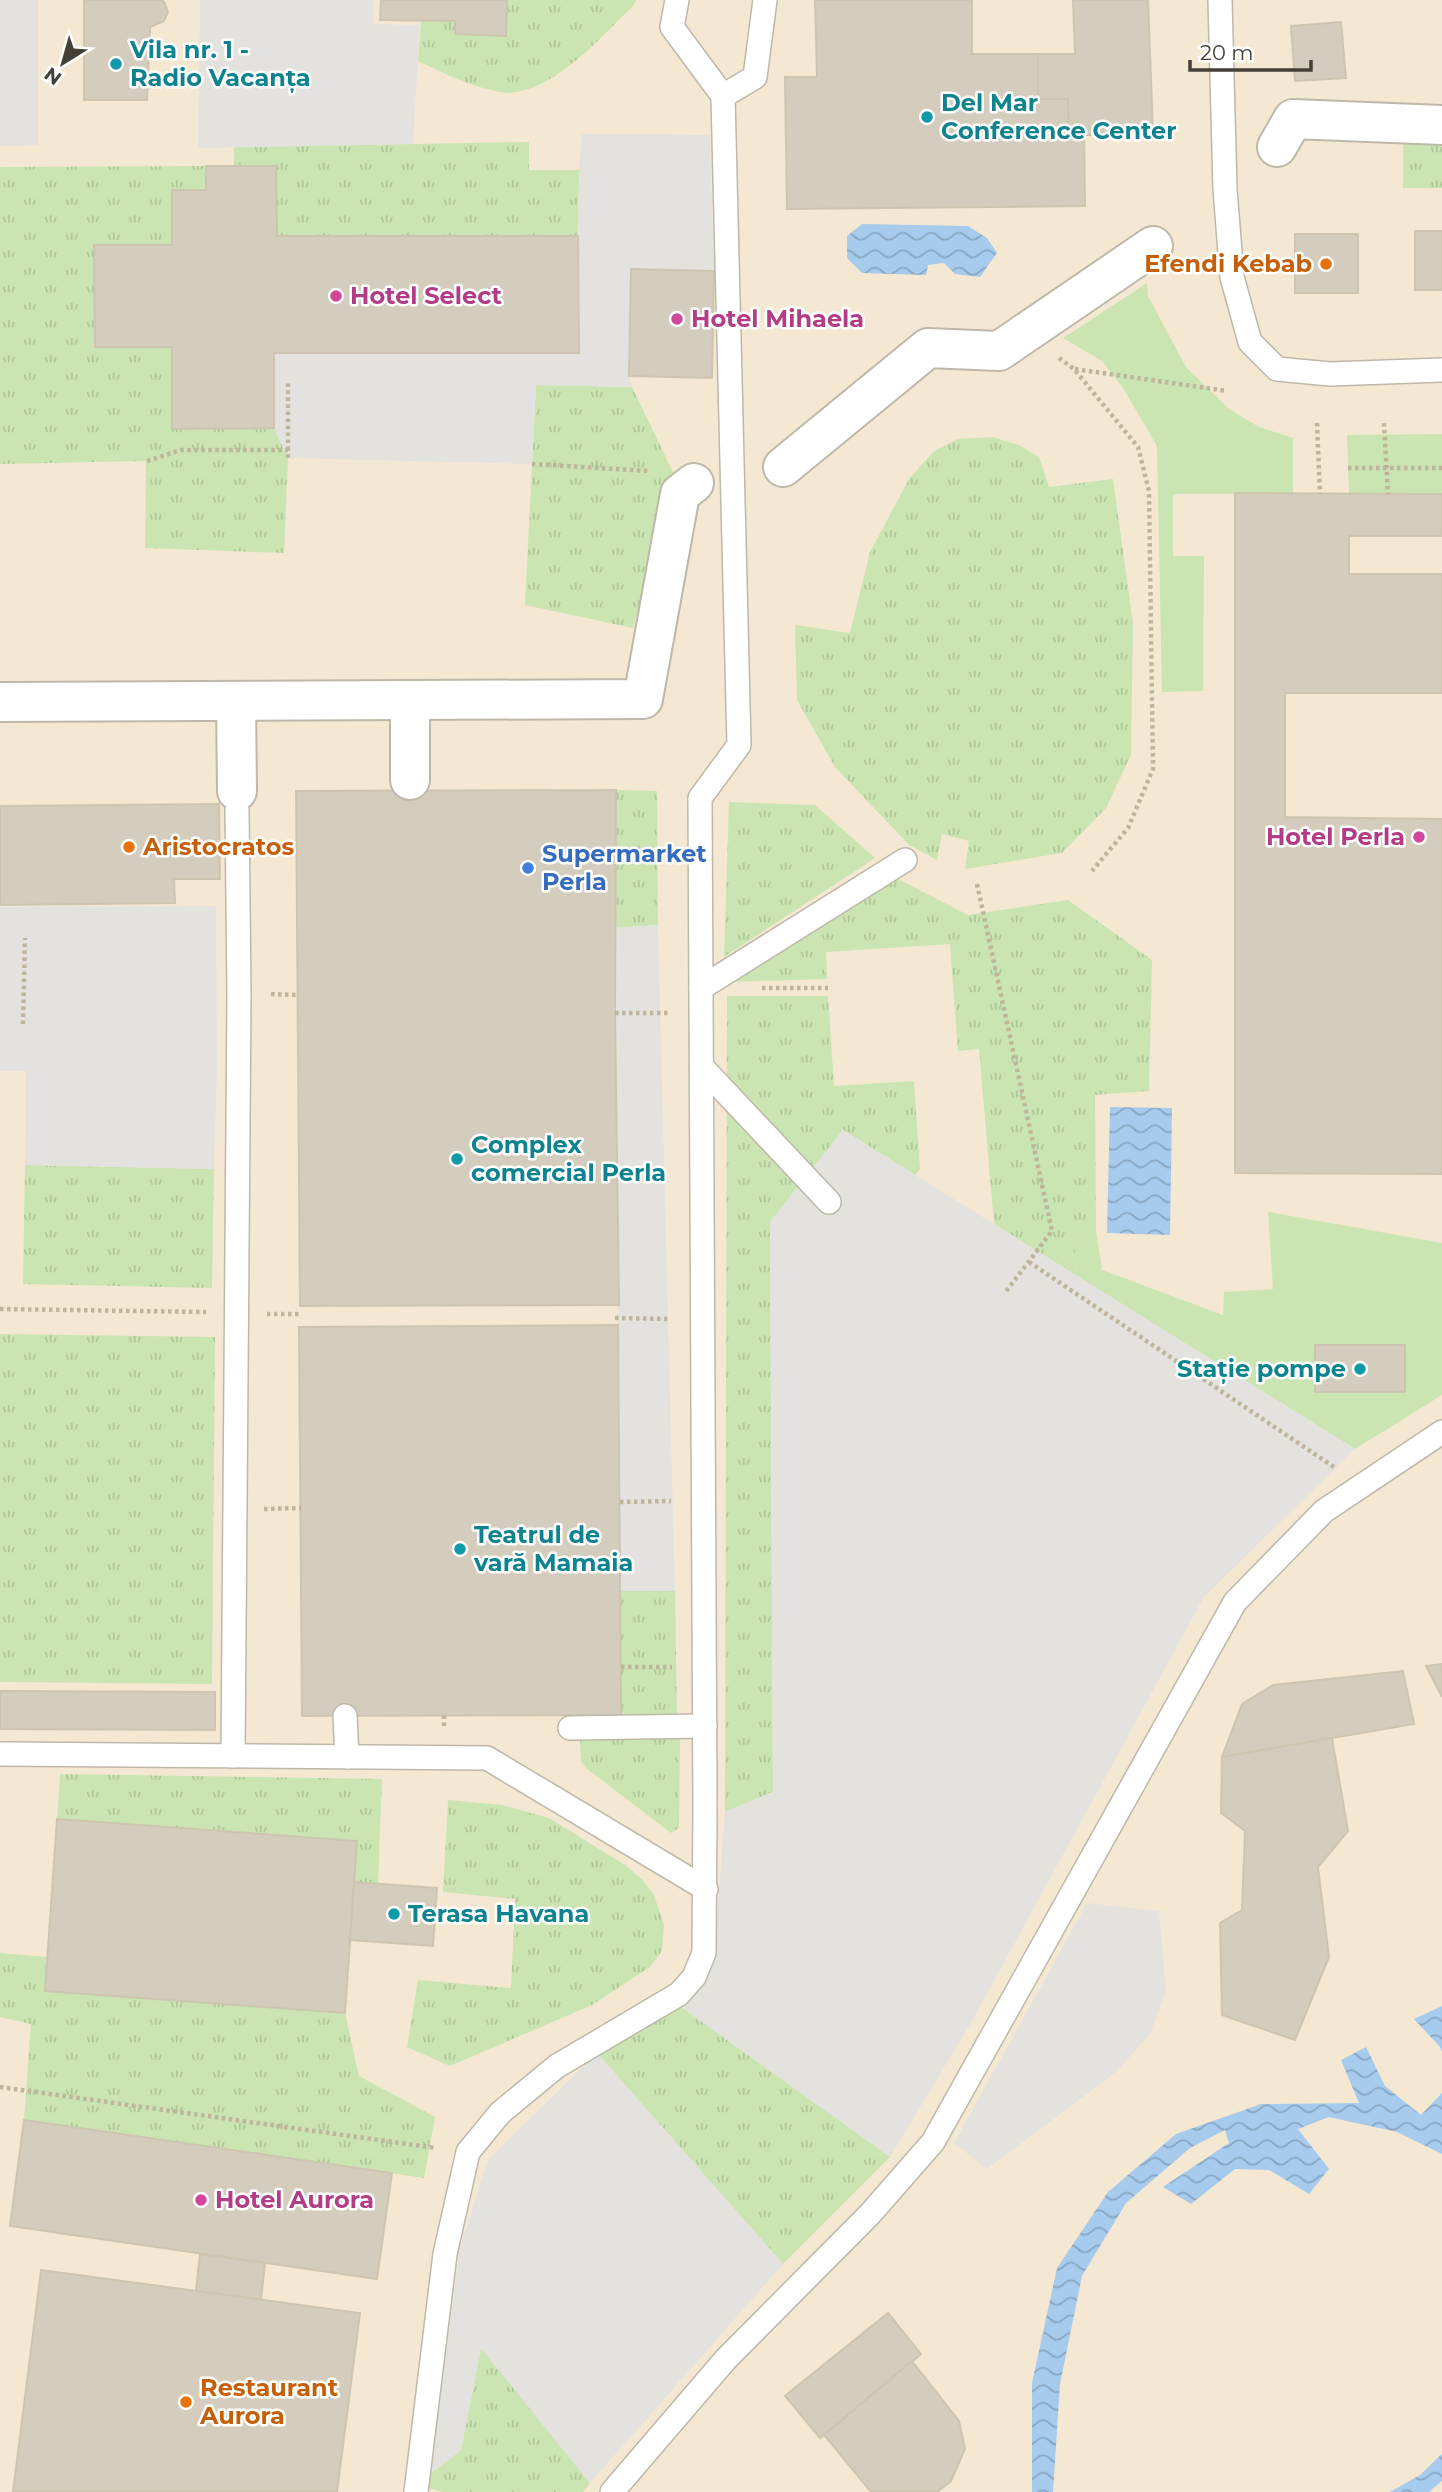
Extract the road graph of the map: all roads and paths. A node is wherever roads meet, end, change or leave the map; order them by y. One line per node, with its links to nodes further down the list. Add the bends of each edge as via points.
1 (677, 0): 4 (lane, via 672,27)
2 (765, 0): 4 (lane, via 755,77)
3 (1220, 0): 10 (lane, via 1232,277 1250,342 1277,369 1331,374)
4 (723, 96): 35 (lane, via 739,745 700,798)
5 (1442, 125): 6 (street, via 1293,119)
6 (1277, 147)
7 (1153, 246): 8 (street)
8 (1025, 333): 9 (path); 19 (street, via 999,351 928,348)
9 (1074, 369): 12 (path); 32 (path, via 1138,446 1149,491 1153,769 1128,828)
10 (1442, 370)
11 (288, 380): 15 (path)
12 (1227, 391)
13 (1317, 423): 24 (path)
14 (1384, 423): 21 (path)
15 (288, 450): 16 (path); 17 (path, via 181,450)
16 (288, 458)
17 (147, 461)
18 (532, 464): 23 (path)
19 (783, 467)
20 (1348, 468): 21 (path)
21 (1387, 468): 22 (path); 25 (path)
22 (1442, 468)
23 (677, 477): 26 (street, via 680,494 643,699)
24 (1320, 494)
25 (1388, 494)
26 (410, 700): 27 (street); 29 (street)
27 (236, 701): 28 (street); 30 (street)
28 (0, 702)
29 (410, 780)
30 (237, 800): 65 (lane)
31 (905, 860): 35 (lane)
32 (1092, 871)
33 (977, 884): 43 (path, via 1052,1231)
34 (25, 938): 40 (path)
35 (701, 988): 39 (lane)
36 (277, 994): 37 (path)
37 (297, 995)
38 (615, 1013): 39 (path)
39 (701, 1013): 41 (lane)
40 (23, 1024)
41 (701, 1066): 42 (lane); 61 (lane)
42 (830, 1202)
43 (1029, 1262): 44 (path); 52 (path)
44 (1004, 1294)
45 (0, 1309): 46 (path)
46 (212, 1312)
47 (278, 1314): 48 (path)
48 (300, 1314)
49 (615, 1318): 50 (path)
50 (638, 1318)
51 (1442, 1432): 52 (lane)
52 (1361, 1486): 71 (lane, via 1324,1511 1235,1601 933,2142 870,2214 726,2359)
53 (620, 1502): 54 (path)
54 (636, 1502)
55 (301, 1508): 56 (path)
56 (282, 1509)
57 (621, 1667): 58 (path)
58 (638, 1667)
59 (345, 1716): 66 (lane)
60 (444, 1716): 62 (path)
61 (705, 1726): 63 (lane); 67 (lane)
62 (443, 1727)
63 (570, 1728)
64 (0, 1754): 65 (lane)
65 (233, 1756): 66 (lane)
66 (347, 1758): 67 (lane, via 486,1758)
67 (706, 1889): 69 (lane, via 704,1953 694,1977 679,1994 557,2066 500,2113)
68 (0, 2087): 69 (path)
69 (468, 2152): 70 (lane, via 445,2254)
70 (416, 2492)
71 (612, 2492)

